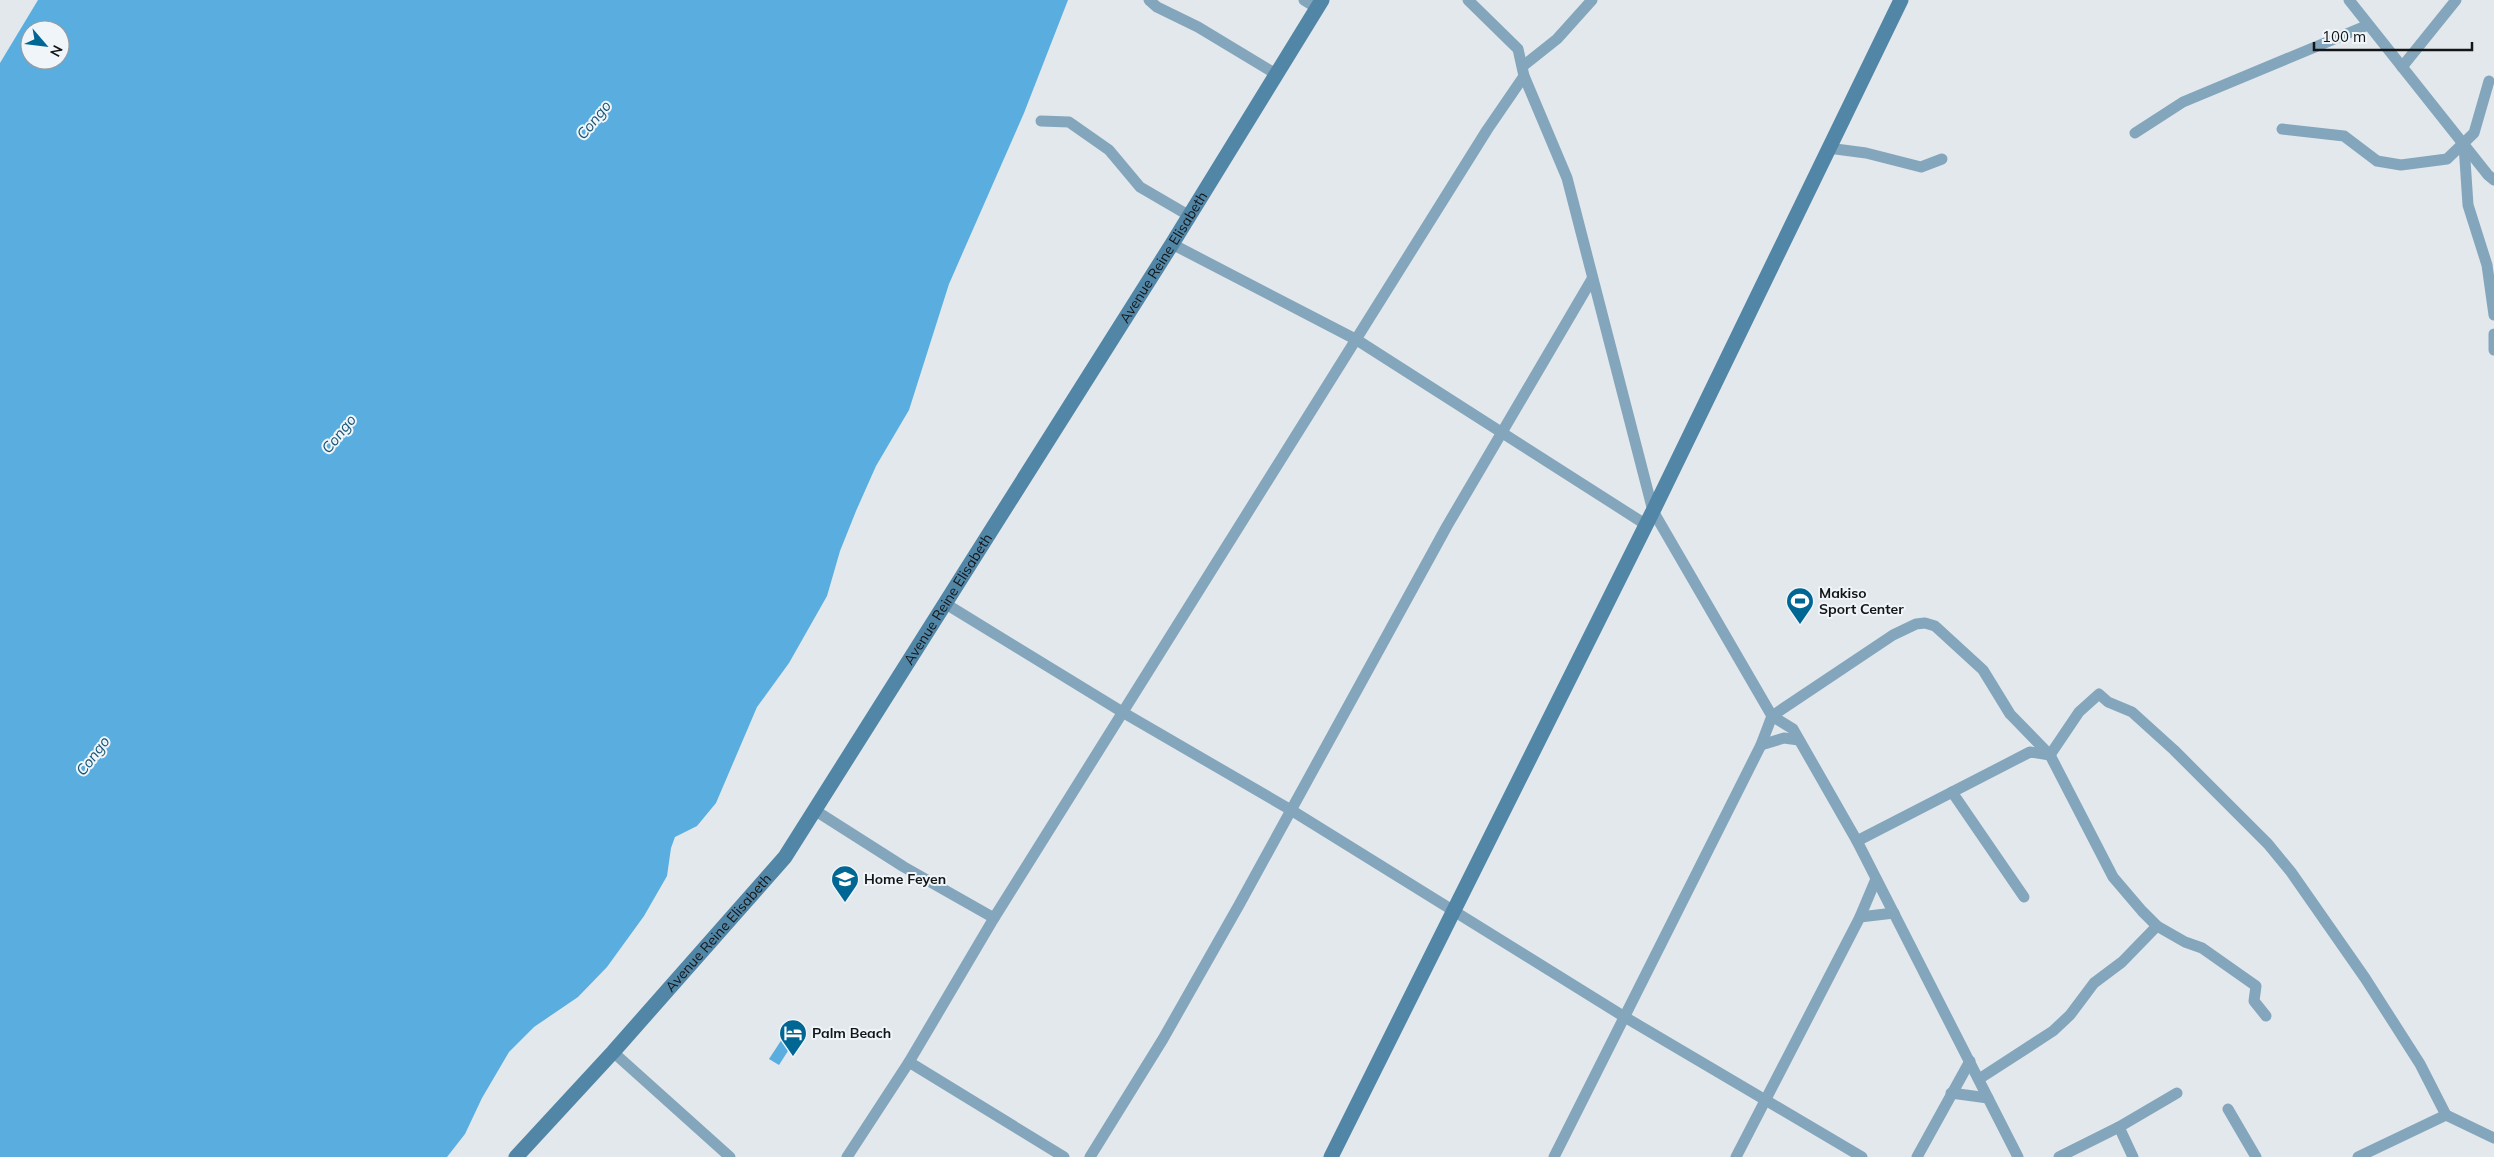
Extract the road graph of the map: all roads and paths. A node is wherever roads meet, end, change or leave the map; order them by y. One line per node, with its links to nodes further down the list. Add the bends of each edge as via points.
1 (1149, 0): 11 (street)
2 (1468, 0): 10 (street, via 1518,49)
3 (1592, 0): 10 (street)
4 (1901, 0): 17 (street)
5 (2348, 0): 8 (street)
6 (2456, 0): 9 (street)
7 (1314, 3): 11 (street, Avenue Reine Elisabeth)
8 (2368, 25): 9 (street); 15 (street, via 2183,102)
9 (2402, 67): 16 (street)
10 (1524, 71): 22 (street, via 1567,178); 25 (street)
11 (1276, 74): 20 (street, Avenue Reine Elisabeth)
12 (2489, 82): 16 (street, via 2474,133)
13 (1041, 121): 20 (street, via 1069,122 1109,150 1140,187)
14 (2282, 129): 16 (street, via 2344,136 2377,161 2401,165 2447,159)
15 (2134, 133)
16 (2464, 145): 19 (street); 23 (street, via 2468,205 2487,265)
17 (1828, 148): 18 (street, via 1866,153 1922,168); 28 (street)
18 (1942, 159)
19 (2494, 180)
20 (1188, 216): 21 (street, Avenue Reine Elisabeth)
21 (1172, 244): 25 (street); 29 (street, Avenue Reine Elisabeth)
22 (1592, 279): 27 (street); 28 (street)
23 (2494, 315)
24 (2494, 334): 26 (street)
25 (1357, 340): 27 (street); 30 (street)
26 (2494, 350)
27 (1501, 432): 28 (street); 36 (street)
28 (1649, 518): 31 (street); 41 (street)
29 (946, 604): 30 (street); 37 (street, Avenue Reine Elisabeth)
30 (1124, 713): 36 (street); 44 (street)
31 (1772, 716): 32 (street, via 1793,729); 33 (street); 34 (street, via 1893,635 1925,623 1942,630 1983,670 2010,714)
32 (1799, 740): 33 (street, via 1784,738); 38 (street)
33 (1761, 745): 46 (street)
34 (2050, 755): 35 (street, via 2030,752); 45 (street, via 2113,877); 57 (street, via 2074,718 2098,694 2132,712 2174,750 2268,844 2291,872 2415,1056)
35 (1952, 792): 38 (street); 40 (street)
36 (1291, 810): 41 (street); 64 (street, via 1163,1039)
37 (816, 811): 44 (street, via 904,867); 48 (street, Avenue Reine Elisabeth, via 773,872)
38 (1857, 841): 39 (street)
39 (1876, 879): 42 (street); 43 (street)
40 (2024, 897)
41 (1452, 911): 46 (street); 65 (street)
42 (1894, 913): 43 (street); 50 (street)
43 (1860, 917): 55 (street)
44 (994, 918): 49 (street)
45 (2157, 926): 47 (street, via 2202,948 2256,986 2254,1001); 51 (street, via 2122,962 2094,982 2070,1015 2053,1031)
46 (1623, 1016): 55 (street); 66 (street)
47 (2266, 1016)
48 (613, 1052): 60 (street, Avenue Reine Elisabeth); 61 (street)
49 (909, 1062): 62 (street); 63 (street)
50 (1970, 1062): 51 (street); 52 (street)
51 (1979, 1079): 54 (street)
52 (1951, 1093): 54 (street); 69 (street)
53 (2177, 1093): 58 (street)
54 (1988, 1098): 70 (street)
55 (1766, 1101): 67 (street); 68 (street)
56 (2228, 1109): 73 (street)
57 (2446, 1115): 59 (street); 74 (street)
58 (2119, 1127): 71 (street); 72 (street)
59 (2494, 1138)
60 (516, 1157)
61 (730, 1157)
62 (847, 1157)
63 (1064, 1157)
64 (1090, 1157)
65 (1331, 1157)
66 (1554, 1157)
67 (1736, 1157)
68 (1862, 1157)
69 (1917, 1157)
70 (2018, 1157)
71 (2059, 1157)
72 (2133, 1157)
73 (2256, 1157)
74 (2358, 1157)

